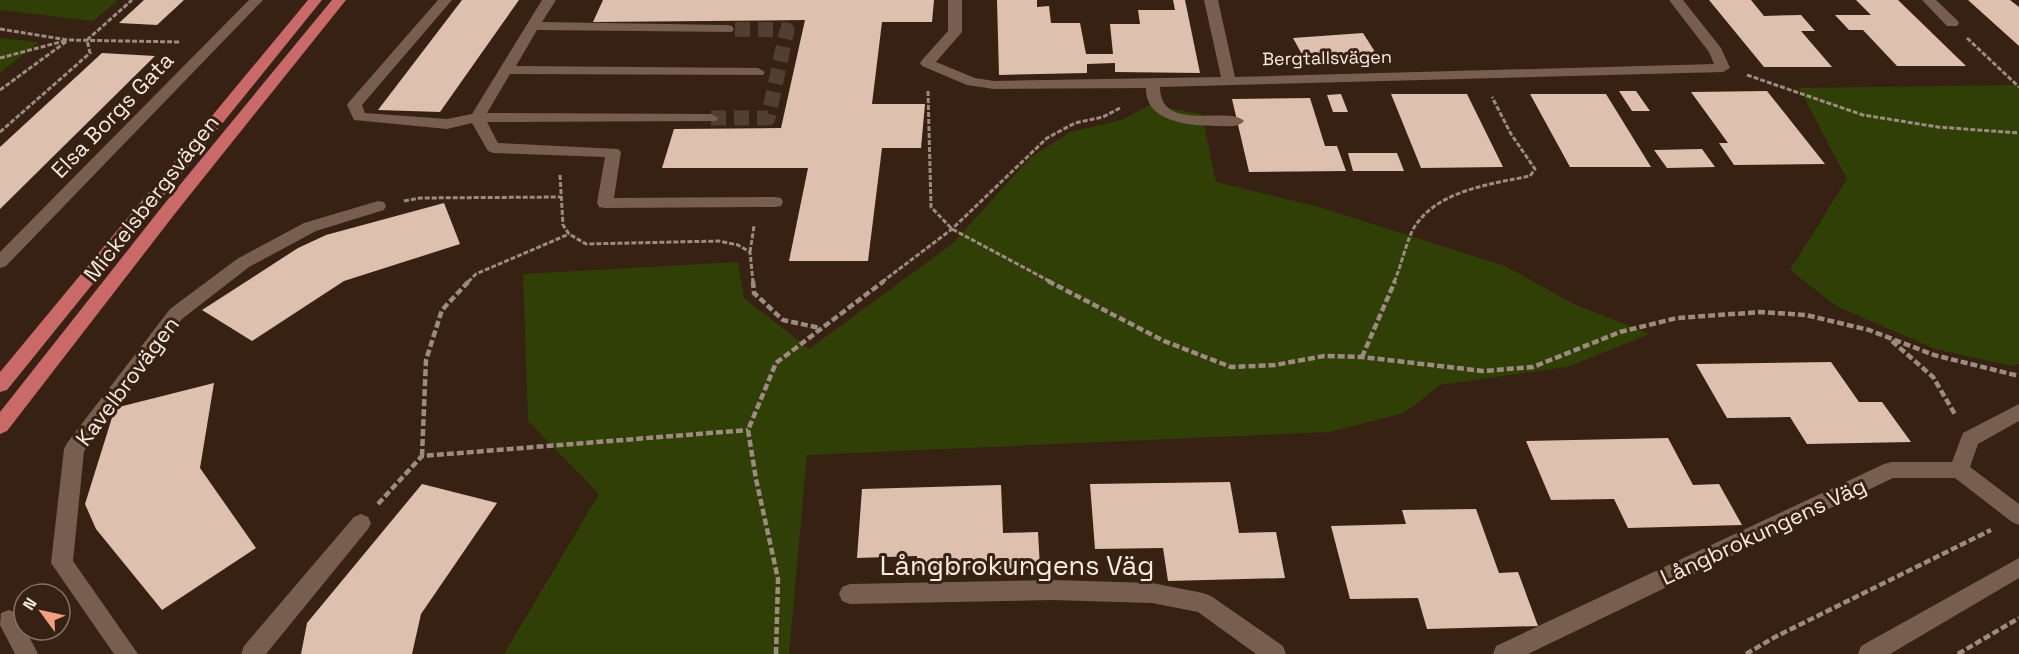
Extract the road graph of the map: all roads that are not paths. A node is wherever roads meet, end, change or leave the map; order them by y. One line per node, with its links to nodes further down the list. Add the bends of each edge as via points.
1 (256, 0): 23 (street, Elsa Borgs Gata)
2 (315, 0): 24 (main road, Mickelsbergsvägen)
3 (339, 0): 26 (main road, Mickelsbergsvägen)
4 (445, 0): 18 (street, via 354,105 359,117 447,124)
5 (549, 0): 12 (street)
6 (955, 0): 7 (street); 17 (street, Bergtallsvägen, via 955,32 927,63 972,82)
7 (962, 0)
8 (1210, 0): 16 (street)
9 (1676, 0): 16 (street, Bergtallsvägen, via 1716,51 1723,68)
10 (1929, 0): 11 (street)
11 (1952, 23)
12 (533, 26): 13 (street); 14 (street)
13 (727, 29)
14 (506, 70): 15 (street); 18 (street)
15 (758, 72)
16 (1229, 80): 17 (street, Bergtallsvägen)
17 (1153, 83): 20 (street, via 1154,99 1167,112 1190,121)
18 (477, 117): 19 (street); 21 (street, via 493,148 613,152 605,203)
19 (711, 118)
20 (1237, 121)
21 (775, 202)
22 (378, 206): 34 (street, Kavelbrovägen, via 310,227 243,263 176,314 74,448 62,563)
23 (0, 262)
24 (0, 385)
25 (2019, 412): 27 (street, via 1970,439)
26 (0, 426)
27 (1959, 470): 28 (street); 37 (street, Långbrokungens Väg, via 1891,470)
28 (2019, 516)
29 (361, 522): 35 (street)
30 (2019, 567): 38 (street)
31 (850, 594): 36 (street, Långbrokungens Väg, via 1053,590 1152,593 1203,603)
32 (9, 620): 33 (street)
33 (27, 654)
34 (128, 654)
35 (252, 654)
36 (1275, 654)
37 (1504, 654)
38 (1869, 654)

